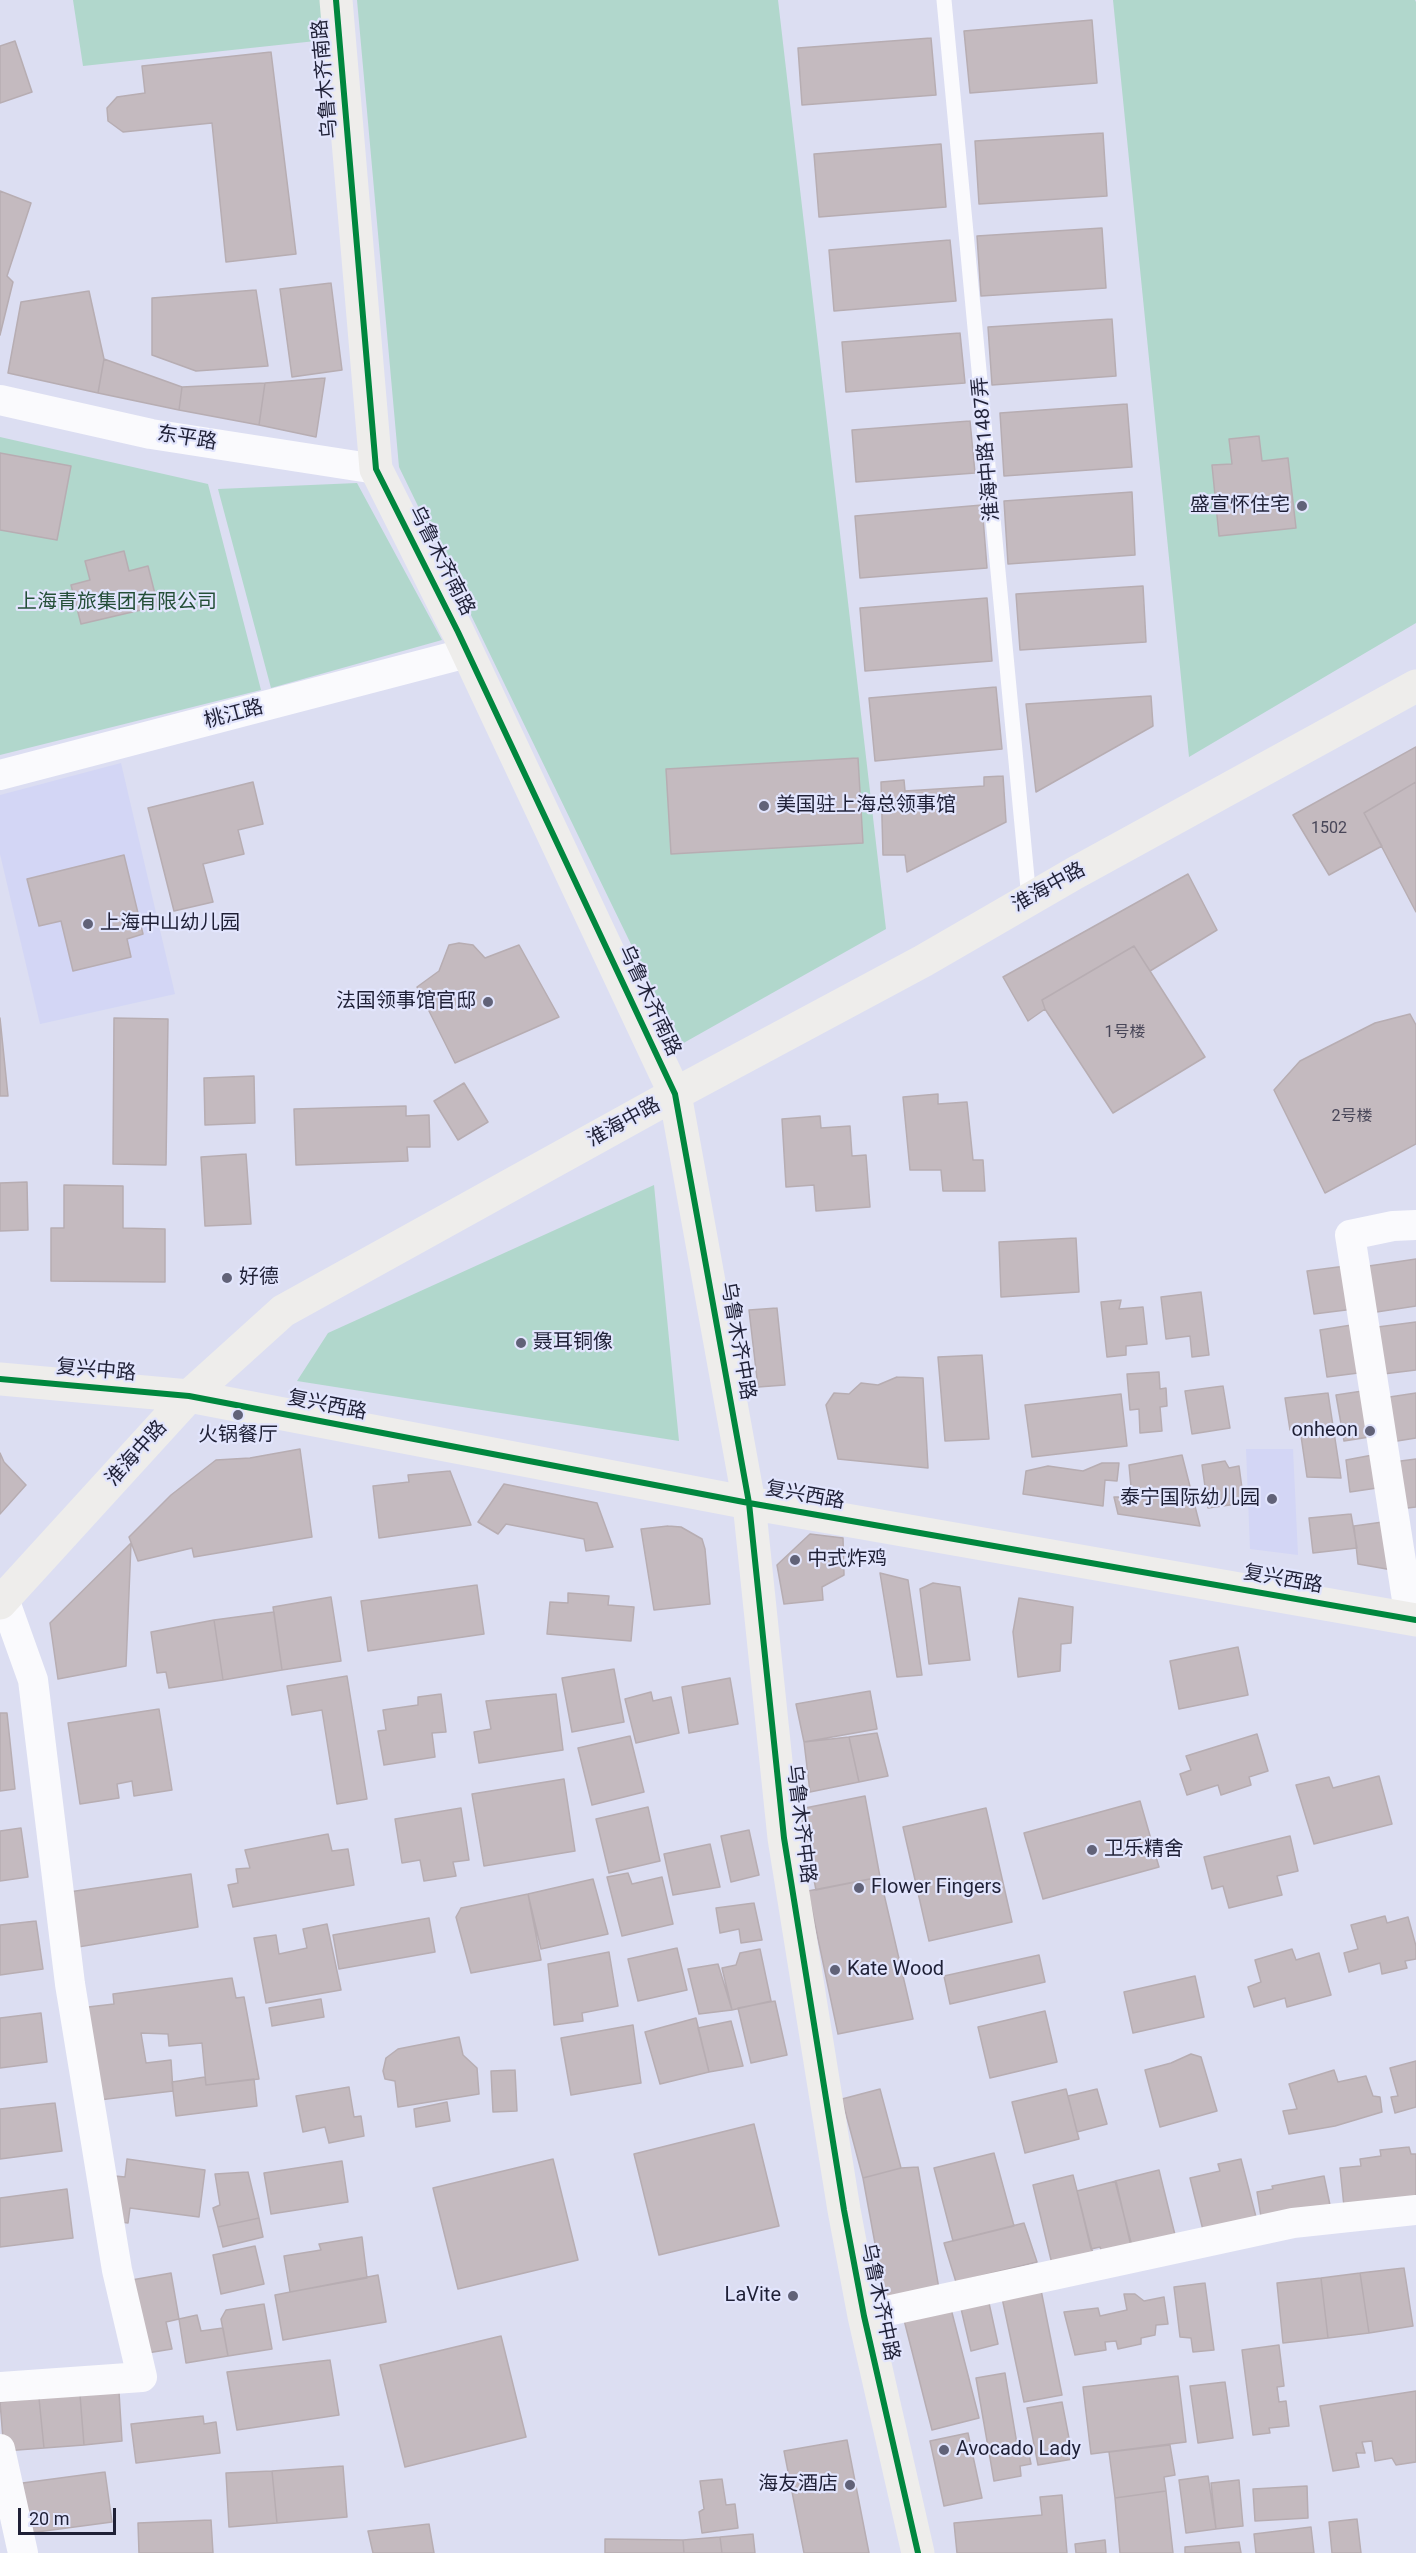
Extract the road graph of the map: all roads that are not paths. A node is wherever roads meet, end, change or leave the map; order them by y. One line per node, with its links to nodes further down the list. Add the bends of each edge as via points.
1 (336, 0): 4 (street, 乌鲁木齐南路)
2 (944, 0): 8 (lane, 淮海中路1487弄)
3 (0, 400): 4 (street, 东平路, via 151,434)
4 (376, 469): 5 (street, 乌鲁木齐南路)
5 (467, 654): 7 (street, 桃江路); 9 (street, 乌鲁木齐南路)
6 (1416, 686): 8 (street, 淮海中路)
7 (0, 776)
8 (1029, 899): 9 (street, 淮海中路)
9 (675, 1094): 12 (street, 淮海中路, via 283,1311); 13 (street, 乌鲁木齐中路)
10 (1416, 1225): 15 (street, via 1350,1235)
11 (0, 1379): 12 (street, 复兴中路)
12 (189, 1396): 13 (street, 复兴西路); 14 (street, 淮海中路)
13 (749, 1503): 15 (street, 复兴西路); 17 (street, 乌鲁木齐中路, via 784,1838)
14 (2, 1601): 18 (street, via 33,1680 70,1984 117,2270 142,2377)
15 (1413, 1620)
16 (1416, 2210): 17 (street, via 1293,2223)
17 (864, 2316): 21 (street, 乌鲁木齐中路)
18 (0, 2387)
19 (0, 2449): 20 (street)
20 (23, 2553)
21 (918, 2553)

